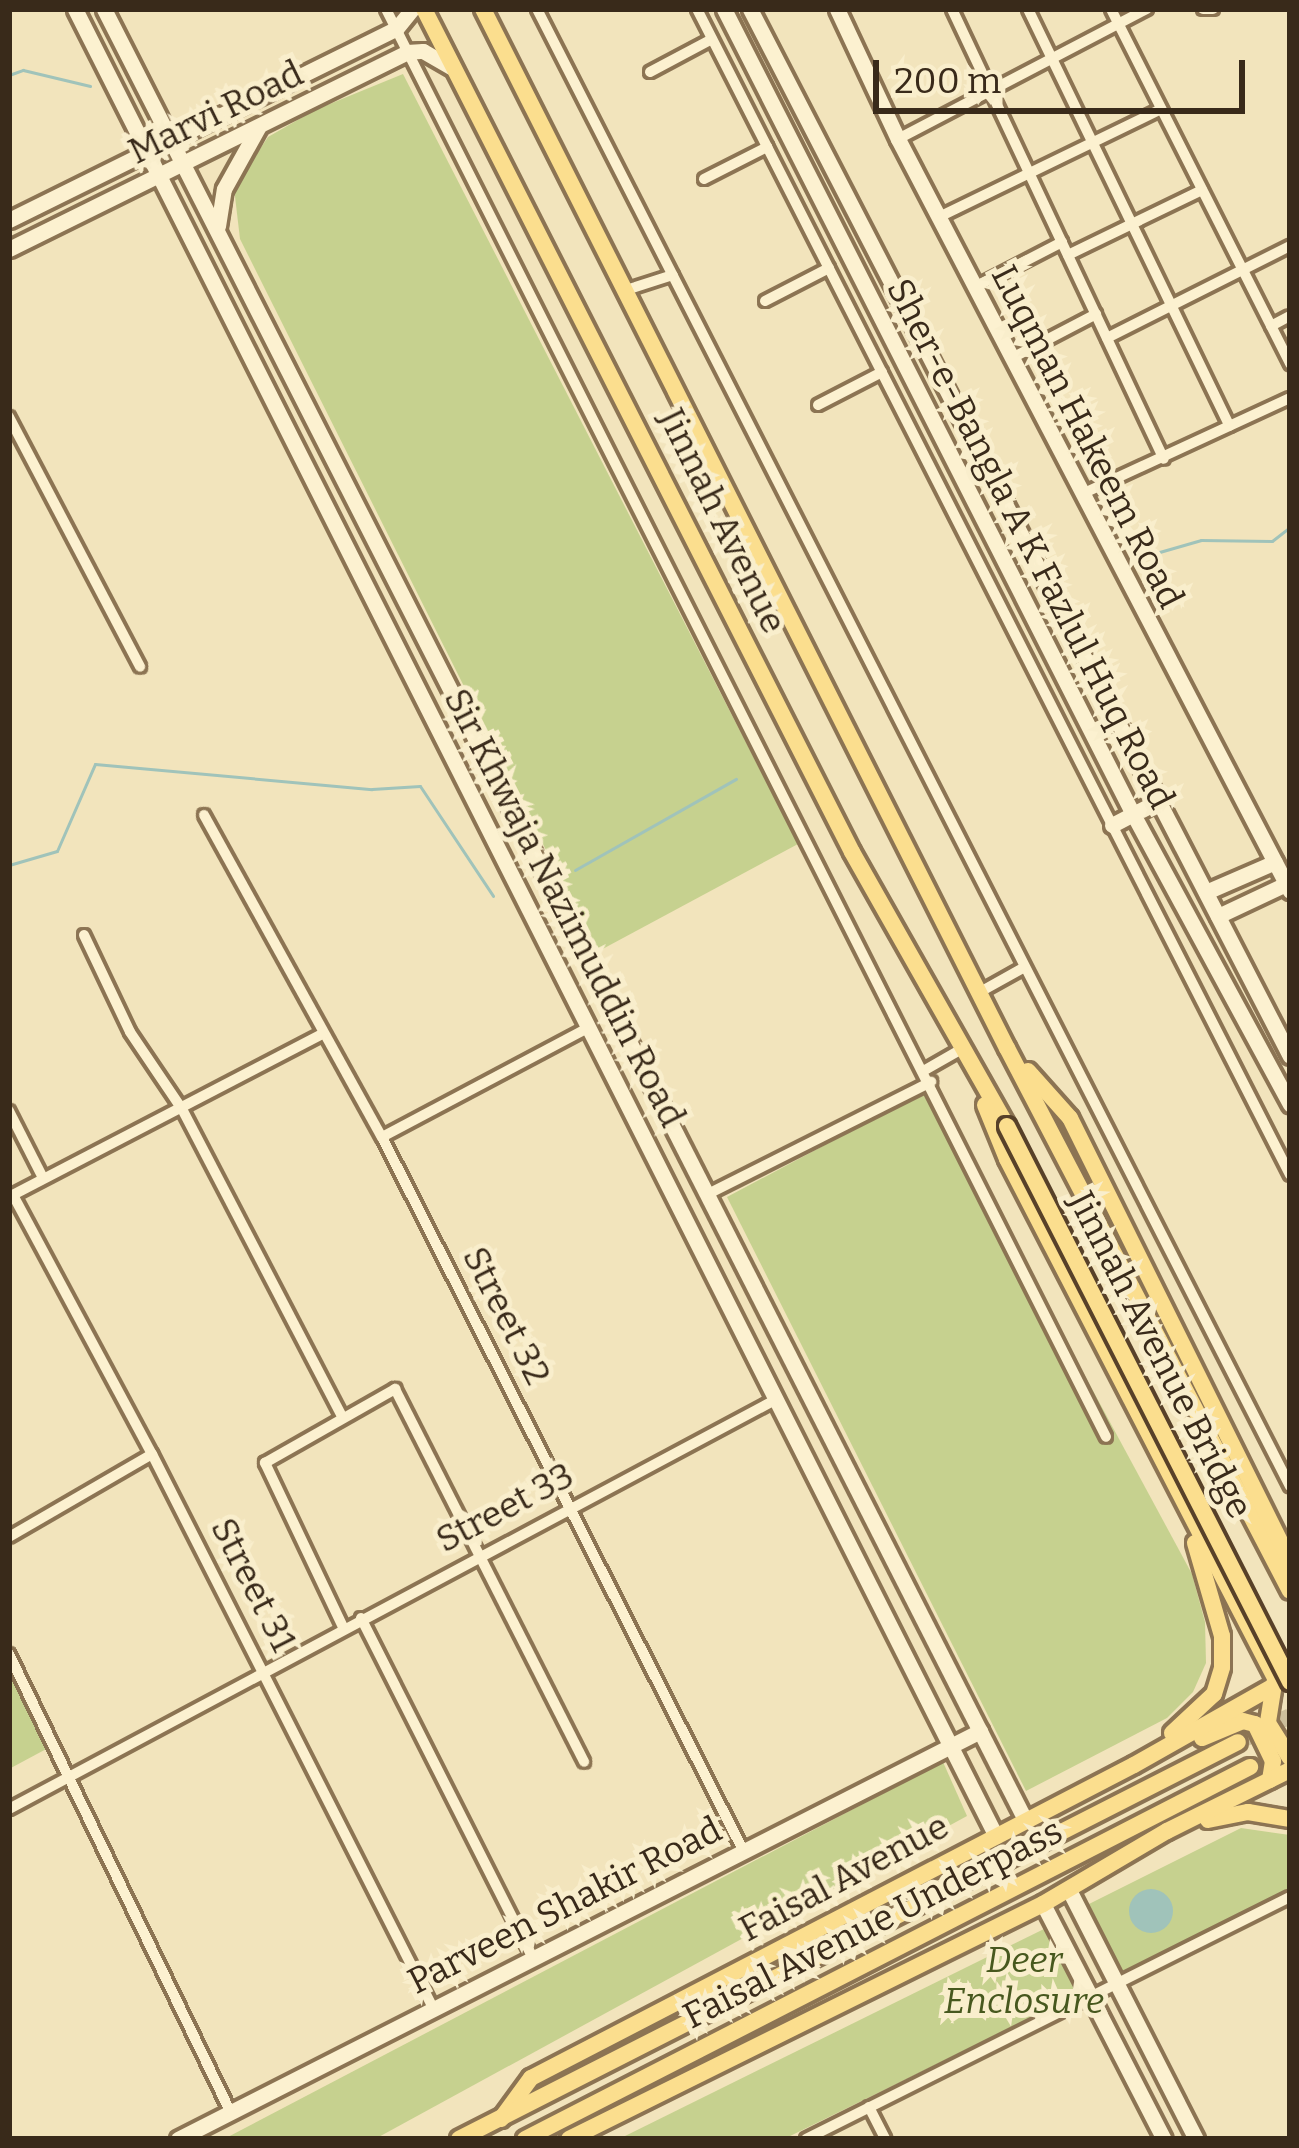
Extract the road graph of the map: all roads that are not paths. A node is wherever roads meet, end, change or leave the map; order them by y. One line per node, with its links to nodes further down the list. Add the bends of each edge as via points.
1 (75, 9): 32 (main road, Sir Khwaja Nazimuddin Road)
2 (104, 9): 24 (main road, Sir Khwaja Nazimuddin Road)
3 (386, 9): 17 (street)
4 (412, 9): 17 (main road, Marvi Road)
5 (424, 9): 21 (main road, Jinnah Avenue)
6 (484, 9): 53 (main road, Jinnah Avenue)
7 (537, 9): 51 (street)
8 (697, 9): 18 (street)
9 (724, 9): 40 (main road, Sher-e-Bangla A K Fazlul Huq Road)
10 (750, 9): 38 (main road, Sher-e-Bangla A K Fazlul Huq Road)
11 (837, 9): 29 (main road, Luqman Hakeem Road)
12 (952, 9): 23 (street)
13 (1028, 9): 20 (street)
14 (1111, 9): 16 (street)
15 (1148, 9): 16 (street)
16 (1118, 25): 20 (street); 25 (street)
17 (397, 29): 19 (street); 27 (main road, Marvi Road)
18 (712, 39): 22 (street); 31 (street)
19 (407, 52): 21 (main road, via 435,55); 26 (main road, Marvi Road); 86 (street, via 726,693)
20 (1052, 58): 23 (street); 30 (street)
21 (451, 67): 84 (main road, Jinnah Avenue)
22 (650, 72)
23 (991, 92): 29 (street); 34 (street)
24 (152, 102): 27 (main road, via 174,123); 28 (main road, Sir Khwaja Nazimuddin Road)
25 (1161, 110): 30 (street); 37 (street)
26 (259, 125): 33 (main road, Marvi Road); 44 (main road, via 224,189)
27 (199, 126): 28 (main road, Marvi Road)
28 (172, 139): 32 (main road, Marvi Road); 33 (main road, Sir Khwaja Nazimuddin Road)
29 (898, 139): 39 (main road, Luqman Hakeem Road)
30 (1093, 142): 34 (street); 42 (street)
31 (767, 147): 36 (street); 43 (street)
32 (149, 151): 35 (main road, Sir Khwaja Nazimuddin Road); 41 (main road, Marvi Road)
33 (183, 163): 35 (main road, Marvi Road); 44 (main road, Sir Khwaja Nazimuddin Road)
34 (1029, 172): 39 (street); 45 (street)
35 (160, 173): 47 (main road, Marvi Road); 81 (main road, Sir Khwaja Nazimuddin Road)
36 (704, 179)
37 (1202, 190): 42 (street); 50 (street)
38 (853, 211): 40 (main road); 70 (main road, Sher-e-Bangla A K Fazlul Huq Road)
39 (939, 217): 52 (main road, Luqman Hakeem Road)
40 (831, 219): 43 (street); 71 (main road, Sher-e-Bangla A K Fazlul Huq Road)
41 (9, 220)
42 (1132, 224): 48 (street); 55 (street)
43 (809, 229): 49 (street)
44 (218, 230): 94 (main road, Sir Khwaja Nazimuddin Road)
45 (1062, 242): 48 (street); 52 (street)
46 (1290, 246): 50 (street)
47 (9, 249)
48 (1068, 255): 56 (street)
49 (829, 268): 54 (street); 62 (street)
50 (1243, 270): 55 (street); 58 (street)
51 (673, 275): 53 (street); 79 (street)
52 (975, 286): 60 (main road, Luqman Hakeem Road)
53 (626, 290): 80 (main road, Jinnah Avenue)
54 (765, 301)
55 (1172, 306): 59 (street); 66 (street)
56 (1096, 314): 59 (street); 60 (street)
57 (1290, 316): 58 (street)
58 (1271, 326): 61 (street)
59 (1107, 338): 67 (street)
60 (1012, 358): 68 (main road, Luqman Hakeem Road)
61 (1290, 364)
62 (881, 372): 64 (street); 73 (street)
63 (1290, 398): 66 (street)
64 (818, 405)
65 (9, 417): 69 (street)
66 (1230, 426): 67 (street)
67 (1164, 459): 68 (street)
68 (1082, 494): 74 (main road, Luqman Hakeem Road)
69 (140, 668)
70 (1156, 802): 71 (main road); 76 (main road, Sher-e-Bangla A K Fazlul Huq Road)
71 (1133, 814): 73 (main road); 88 (main road, Sher-e-Bangla A K Fazlul Huq Road)
72 (204, 815): 82 (street, Street 32)
73 (1112, 825): 92 (street)
74 (1275, 862): 75 (main road, Luqman Hakeem Road); 76 (main road)
75 (1288, 887): 77 (main road)
76 (1206, 892): 77 (main road, Sher-e-Bangla A K Fazlul Huq Road)
77 (1218, 916): 85 (main road, Sher-e-Bangla A K Fazlul Huq Road)
78 (84, 935): 89 (street, via 130,1032)
79 (1025, 967): 80 (street); 103 (street)
80 (980, 992): 83 (main road, Jinnah Avenue)
81 (590, 1027): 91 (street); 97 (main road, Sir Khwaja Nazimuddin Road)
82 (322, 1034): 89 (street); 91 (street, Street 32)
83 (1007, 1048): 102 (main road, via 1070,1118); 110 (main road, Jinnah Avenue Bridge)
84 (963, 1055): 86 (street); 105 (main road, via 1007,1159); 116 (main road, Jinnah Avenue Bridge, bridge, via 1007,1126)
85 (1290, 1056)
86 (925, 1070): 87 (street)
87 (931, 1082): 94 (street); 100 (street)
88 (1290, 1104)
89 (182, 1109): 93 (street); 99 (street)
90 (9, 1111): 93 (street)
91 (382, 1137): 104 (street, Street 32)
92 (1290, 1175)
93 (43, 1178): 95 (street)
94 (708, 1194): 96 (main road, Sir Khwaja Nazimuddin Road)
95 (11, 1196): 101 (street, Street 31)
96 (761, 1298): 97 (main road); 117 (main road, Sir Khwaja Nazimuddin Road)
97 (734, 1316): 98 (main road, Sir Khwaja Nazimuddin Road)
98 (776, 1400): 104 (street, Street 33); 119 (main road, Sir Khwaja Nazimuddin Road)
99 (342, 1417): 108 (street, via 395,1389); 112 (street, via 265,1463)
100 (1106, 1437)
101 (152, 1454): 107 (street); 115 (street, Street 31)
102 (1254, 1486): 106 (main road); 109 (main road)
103 (1290, 1486)
104 (570, 1507): 108 (street, Street 33); 132 (street, Street 32)
105 (1187, 1514): 116 (main road); 122 (main road, via 1222,1636 1222,1667 1214,1694)
106 (1290, 1536)
107 (9, 1537)
108 (481, 1557): 111 (street, Street 33); 121 (street)
109 (1290, 1561)
110 (1290, 1591)
111 (361, 1618): 112 (street, Street 33); 136 (street)
112 (343, 1627): 115 (street, Street 33)
113 (9, 1654): 125 (street)
114 (1290, 1665): 116 (main road)
115 (263, 1669): 125 (street, Street 33); 139 (street, Street 31)
116 (1279, 1683): 120 (main road, via 1268,1723); 122 (main road, Faisal Avenue)
117 (980, 1731): 119 (main road, Parveen Shakir Road); 129 (main road, Sir Khwaja Nazimuddin Road)
118 (1238, 1742): 144 (main road, Faisal Avenue Underpass)
119 (951, 1744): 131 (main road, Sir Khwaja Nazimuddin Road); 132 (main road, Parveen Shakir Road)
120 (1290, 1758)
121 (584, 1762)
122 (1134, 1765): 126 (main road, via 1243,1720 1256,1724 1270,1751); 129 (main road, Faisal Avenue)
123 (1250, 1767): 147 (main road, Faisal Avenue Underpass)
124 (1290, 1770): 126 (main road)
125 (70, 1777): 127 (street, Street 33); 143 (street)
126 (1270, 1780): 130 (main road)
127 (9, 1809)
128 (1290, 1819): 130 (main road, via 1247,1812)
129 (1025, 1820): 131 (main road, Faisal Avenue)
130 (1167, 1831): 133 (main road)
131 (996, 1835): 144 (main road, Faisal Avenue, via 531,2078)
132 (743, 1850): 136 (main road, Parveen Shakir Road)
133 (1069, 1890): 135 (main road); 137 (main road)
134 (1290, 1897): 137 (street)
135 (1043, 1904): 138 (main road); 148 (main road)
136 (532, 1956): 139 (main road, Parveen Shakir Road)
137 (1117, 1985): 138 (street); 140 (main road)
138 (1092, 1999): 141 (main road); 142 (street)
139 (432, 2006): 143 (main road, Parveen Shakir Road)
140 (1134, 2016): 141 (main road); 152 (main road)
141 (1109, 2032): 151 (main road)
142 (869, 2107): 149 (street); 150 (street)
143 (230, 2111): 145 (main road, Parveen Shakir Road)
144 (501, 2119): 146 (main road, Faisal Avenue)
145 (178, 2139)
146 (459, 2139)
147 (525, 2139)
148 (569, 2139)
149 (806, 2139)
150 (885, 2139)
151 (1164, 2139)
152 (1196, 2139)

